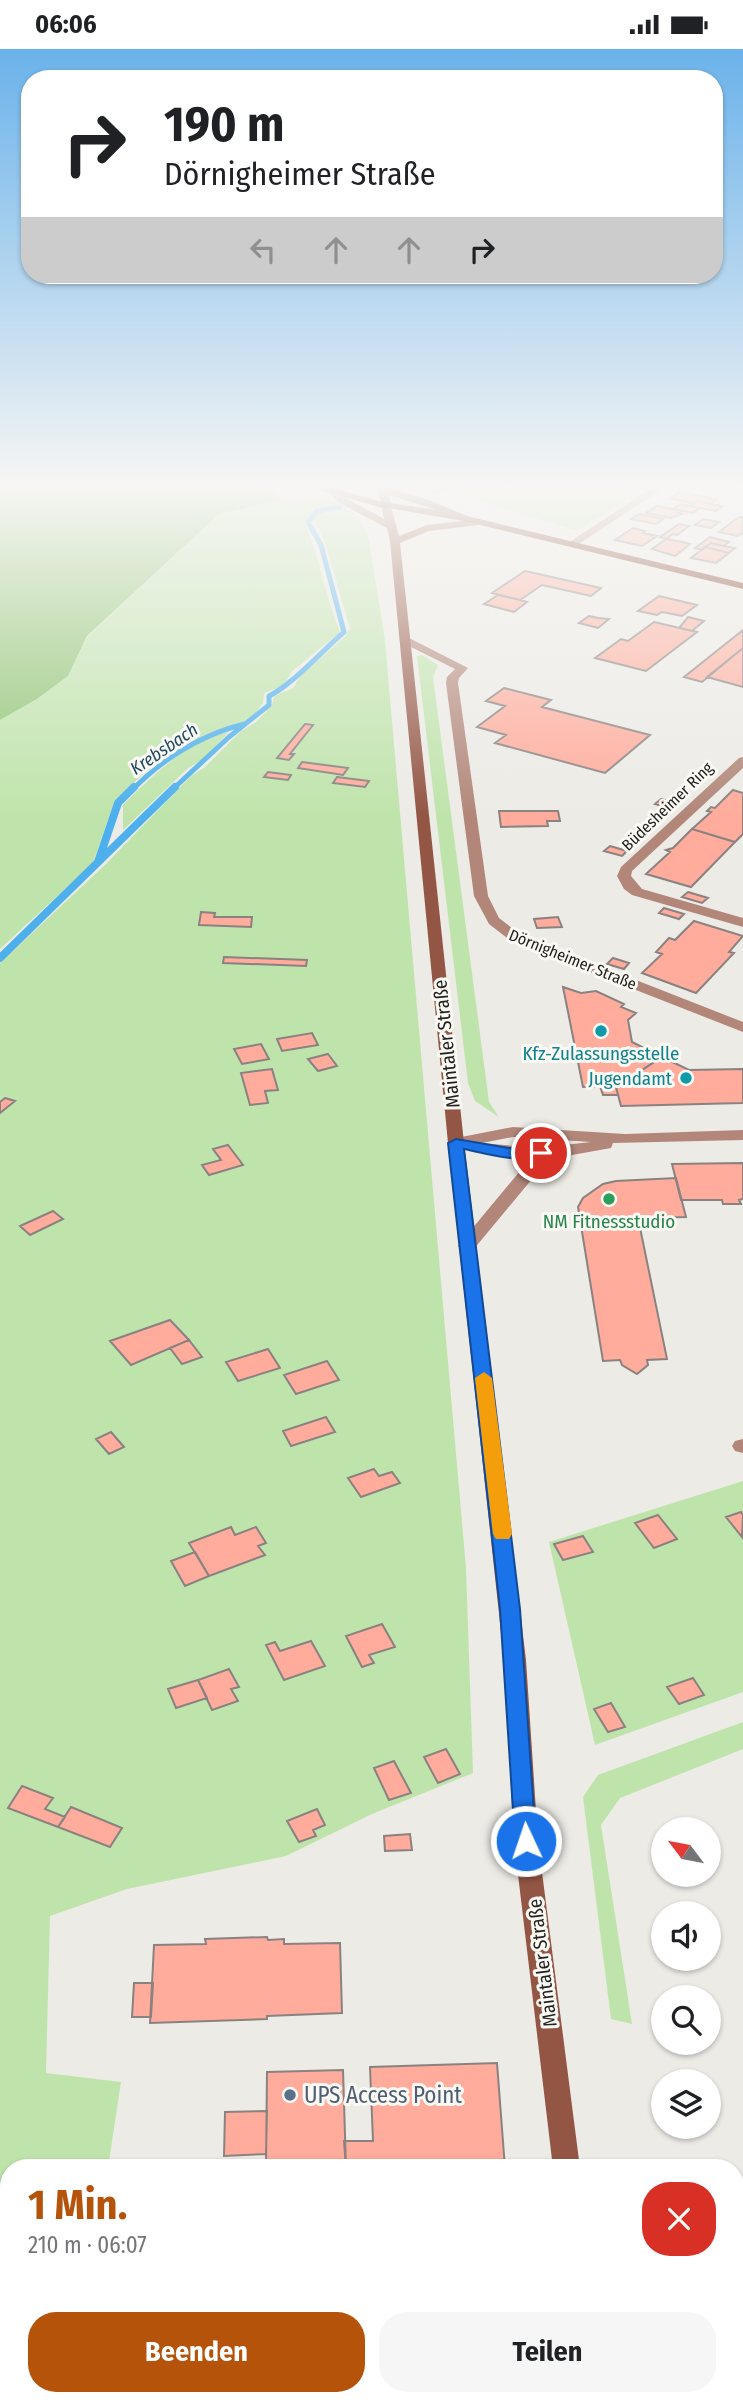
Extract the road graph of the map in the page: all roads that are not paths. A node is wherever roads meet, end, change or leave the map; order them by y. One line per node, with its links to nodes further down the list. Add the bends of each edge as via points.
1 (401, 595): 2 (main road, Maintaler Straße)
2 (407, 641): 5 (street, Dörnigheimer Straße, via 462,669 452,683 481,896 494,923 516,938); 8 (main road, Maintaler Straße)
3 (743, 761): 4 (street, Büdesheimer Ring, via 624,876 637,892)
4 (743, 923)
5 (743, 1027)
6 (743, 1135): 7 (street)
7 (625, 1139): 8 (street, via 513,1132); 9 (street)
8 (456, 1143): 9 (street, via 515,1154); 10 (main road, Maintaler Straße)
9 (568, 1151): 10 (street, via 526,1175)
10 (467, 1247): 11 (main road, Maintaler Straße, via 514,1647 526,1841)
11 (566, 2159)

